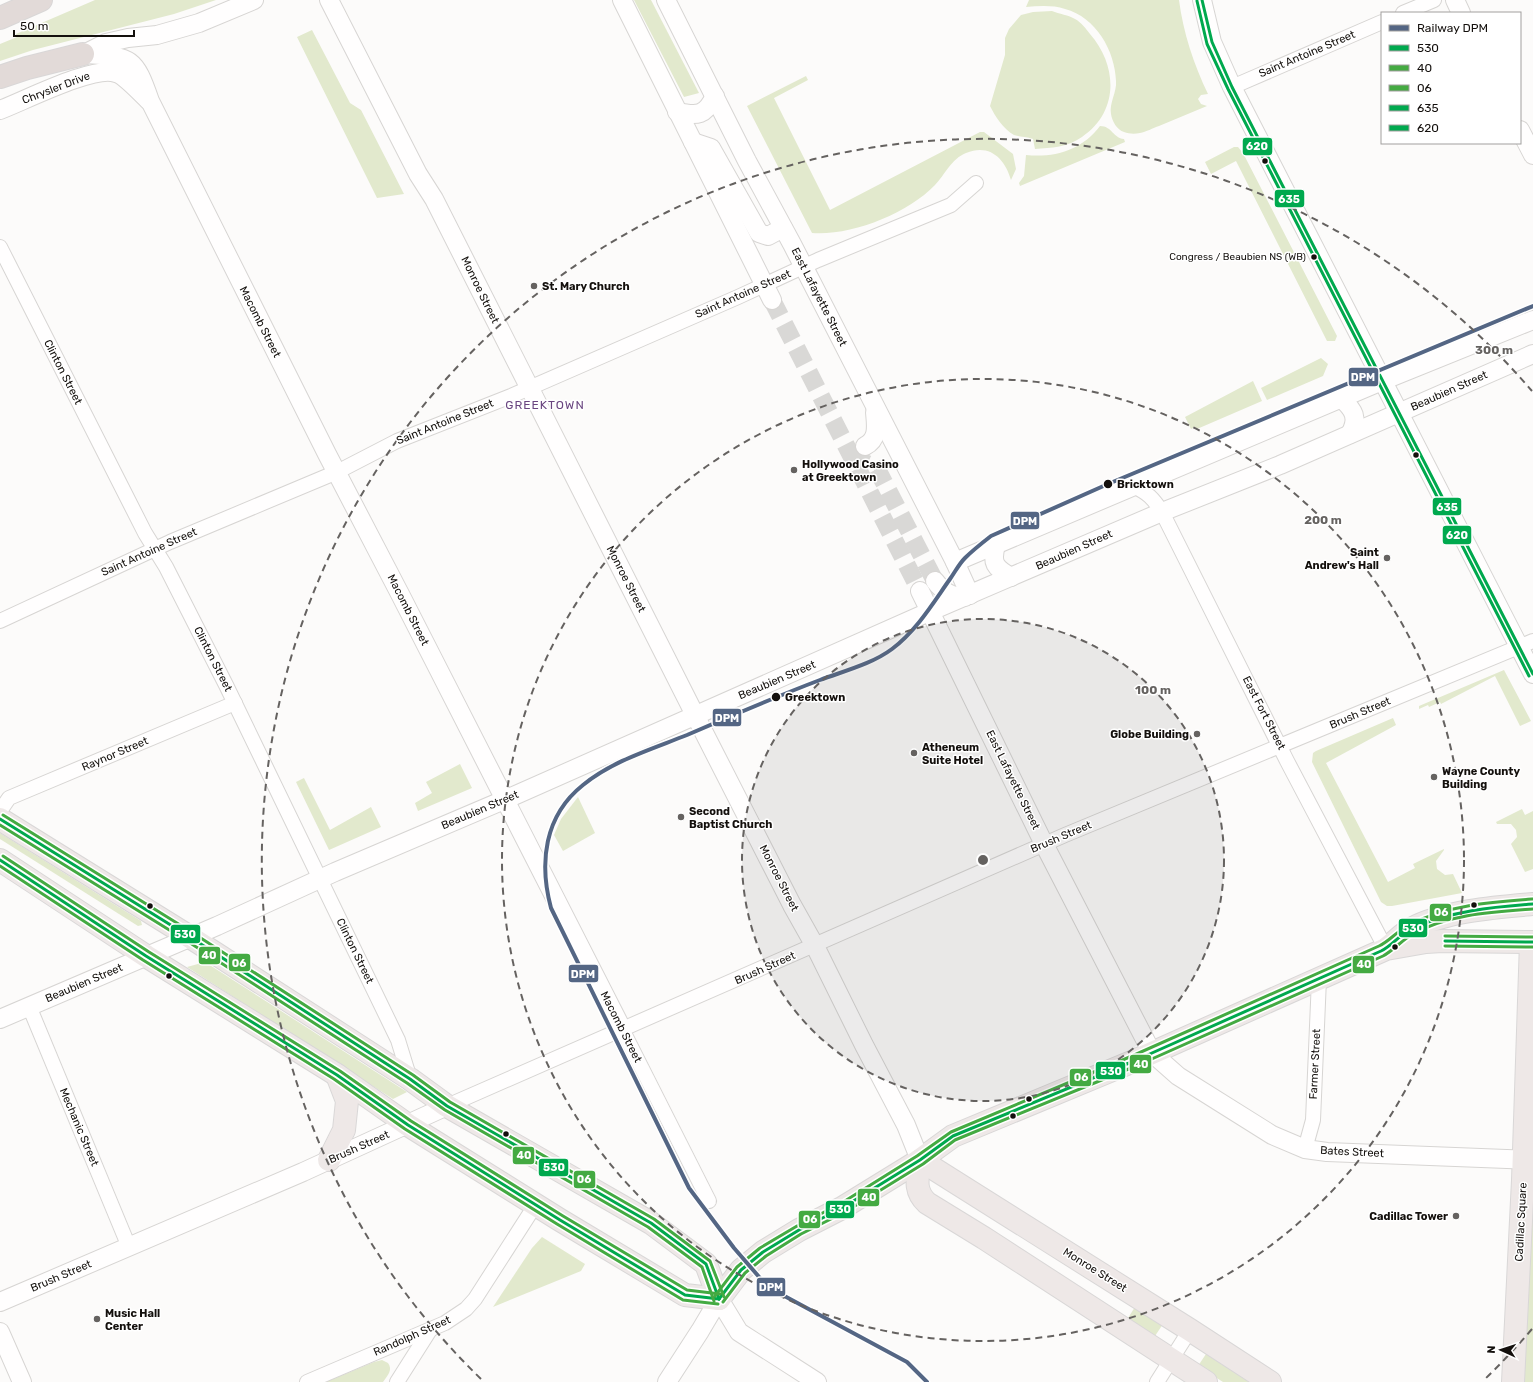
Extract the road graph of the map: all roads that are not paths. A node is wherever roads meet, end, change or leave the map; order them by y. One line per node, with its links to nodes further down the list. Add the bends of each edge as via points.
1 (41, 0): 11 (highway)
2 (254, 0): 13 (street, Chrysler Drive, via 199,23 157,35 106,43)
3 (329, 0): 31 (street, Monroe Street, via 418,174 434,199)
4 (622, 0): 19 (street)
5 (666, 0): 16 (street, East Lafayette Street)
6 (1202, 0): 15 (street, via 1212,42)
7 (1434, 0): 9 (street)
8 (1455, 0): 10 (street)
9 (1405, 12)
10 (1461, 12)
11 (0, 18)
12 (1381, 22): 15 (street, Saint Antoine Street)
13 (83, 54): 14 (highway); 17 (street, Macomb Street, via 116,56 132,63 142,78)
14 (0, 76)
15 (1232, 87): 30 (street)
16 (715, 96): 19 (street, via 702,113); 24 (street, East Lafayette Street)
17 (150, 102): 18 (street, Chrysler Drive, via 121,75 108,71 66,82); 37 (street, Macomb Street)
18 (0, 110)
19 (677, 112): 21 (street)
20 (1521, 132): 22 (street)
21 (693, 142): 24 (street, via 711,148 759,233 768,236); 27 (street)
22 (1533, 155)
23 (976, 183): 26 (street, Saint Antoine Street, via 951,205)
24 (783, 228): 26 (street, East Lafayette Street)
25 (0, 248): 41 (street, Clinton Street)
26 (804, 267): 27 (street, Saint Antoine Street); 33 (street, East Lafayette Street)
27 (768, 293): 31 (street, Saint Antoine Street)
28 (1533, 320): 30 (street)
29 (1533, 354): 34 (street, Beaubien Street)
30 (1382, 381): 32 (street); 34 (street)
31 (529, 388): 37 (street, Saint Antoine Street, via 397,441); 52 (street, Monroe Street)
32 (1341, 398): 35 (street, via 1355,415 1355,427); 38 (street)
33 (875, 408): 36 (street, via 876,436); 42 (street, East Lafayette Street)
34 (1400, 413): 35 (street, Beaubien Street); 49 (street)
35 (1350, 434): 39 (street, Beaubien Street)
36 (865, 446)
37 (337, 472): 41 (street, Saint Antoine Street); 54 (street, Macomb Street)
38 (1133, 486): 39 (street, East Fort Street, via 1153,498); 40 (street)
39 (1162, 512): 43 (street, Beaubien Street); 53 (street, East Fort Street)
40 (996, 545): 42 (street); 43 (street, via 994,564 1001,572)
41 (155, 549): 48 (street, Saint Antoine Street); 51 (street, Clinton Street)
42 (955, 562): 46 (street, East Lafayette Street)
43 (1011, 577): 46 (street, Beaubien Street)
44 (935, 580): 46 (street, via 949,594 957,597)
45 (920, 591): 47 (street, East Lafayette Street)
46 (967, 596): 47 (street, Beaubien Street)
47 (931, 611): 52 (street, Beaubien Street); 57 (street, East Lafayette Street)
48 (0, 621)
49 (1526, 644): 50 (street); 53 (street, Brush Street)
50 (1533, 674)
51 (235, 703): 55 (street, Raynor Street, via 9,798); 59 (street, Clinton Street)
52 (695, 715): 54 (street, Beaubien Street); 63 (street, Monroe Street)
53 (1280, 746): 57 (street, Brush Street); 64 (street, East Fort Street)
54 (505, 800): 59 (street, Beaubien Street); 70 (street, Macomb Street)
55 (0, 811)
56 (0, 819): 61 (main road)
57 (1044, 844): 63 (street, Brush Street); 71 (street, East Lafayette Street)
58 (0, 860): 65 (main road)
59 (320, 879): 61 (street, Beaubien Street); 73 (street, Clinton Street, via 398,1040)
60 (1533, 904): 64 (main road, via 1490,908 1434,919 1411,929)
61 (190, 937): 65 (street, Beaubien Street); 73 (main road)
62 (1532, 942): 64 (main road, via 1442,941); 67 (main road, Cadillac Square)
63 (814, 946): 70 (street, Brush Street); 78 (street, Monroe Street, via 906,1125)
64 (1386, 949): 66 (main road)
65 (146, 956): 68 (street, Beaubien Street); 72 (main road)
66 (1319, 979): 71 (main road); 76 (street, Farmer Street, via 1313,1120)
67 (1531, 1004): 79 (main road, Cadillac Square)
68 (29, 1006): 69 (street, Beaubien Street); 82 (street, Mechanic Street)
69 (0, 1019)
70 (622, 1029): 74 (street, Brush Street); 80 (street, Macomb Street)
71 (1152, 1053): 76 (street, Bates Street, via 1178,1076 1272,1135); 78 (main road, via 953,1136)
72 (337, 1075): 75 (main road); 77 (main road, via 347,1101 344,1130)
73 (410, 1079): 74 (main road)
74 (447, 1106): 75 (street, Brush Street); 83 (main road, via 651,1223 706,1264)
75 (408, 1125): 77 (street, Brush Street); 81 (main road)
76 (1305, 1149): 79 (street, Bates Street)
77 (329, 1160): 82 (street, Brush Street)
78 (920, 1160): 83 (main road, via 763,1252 740,1270); 86 (main road, Monroe Street); 88 (main road, Monroe Street, via 917,1187 919,1195 926,1203)
79 (1528, 1160): 97 (main road, Cadillac Square)
80 (708, 1202)
81 (536, 1204): 83 (main road, via 685,1294); 85 (street, Randolph Street, via 476,1299 456,1317)
82 (129, 1247): 84 (street, Brush Street)
83 (719, 1299): 92 (street); 93 (street, via 739,1332)
84 (0, 1302)
85 (430, 1330): 90 (street, Randolph Street); 91 (street)
86 (1190, 1330): 88 (street); 96 (main road, Monroe Street)
87 (0, 1332): 89 (street)
88 (1171, 1359): 94 (street); 95 (main road, Monroe Street)
89 (22, 1382)
90 (307, 1382)
91 (397, 1382)
92 (667, 1382)
93 (817, 1382)
94 (1157, 1382)
95 (1206, 1382)
96 (1270, 1382)
97 (1513, 1382)

